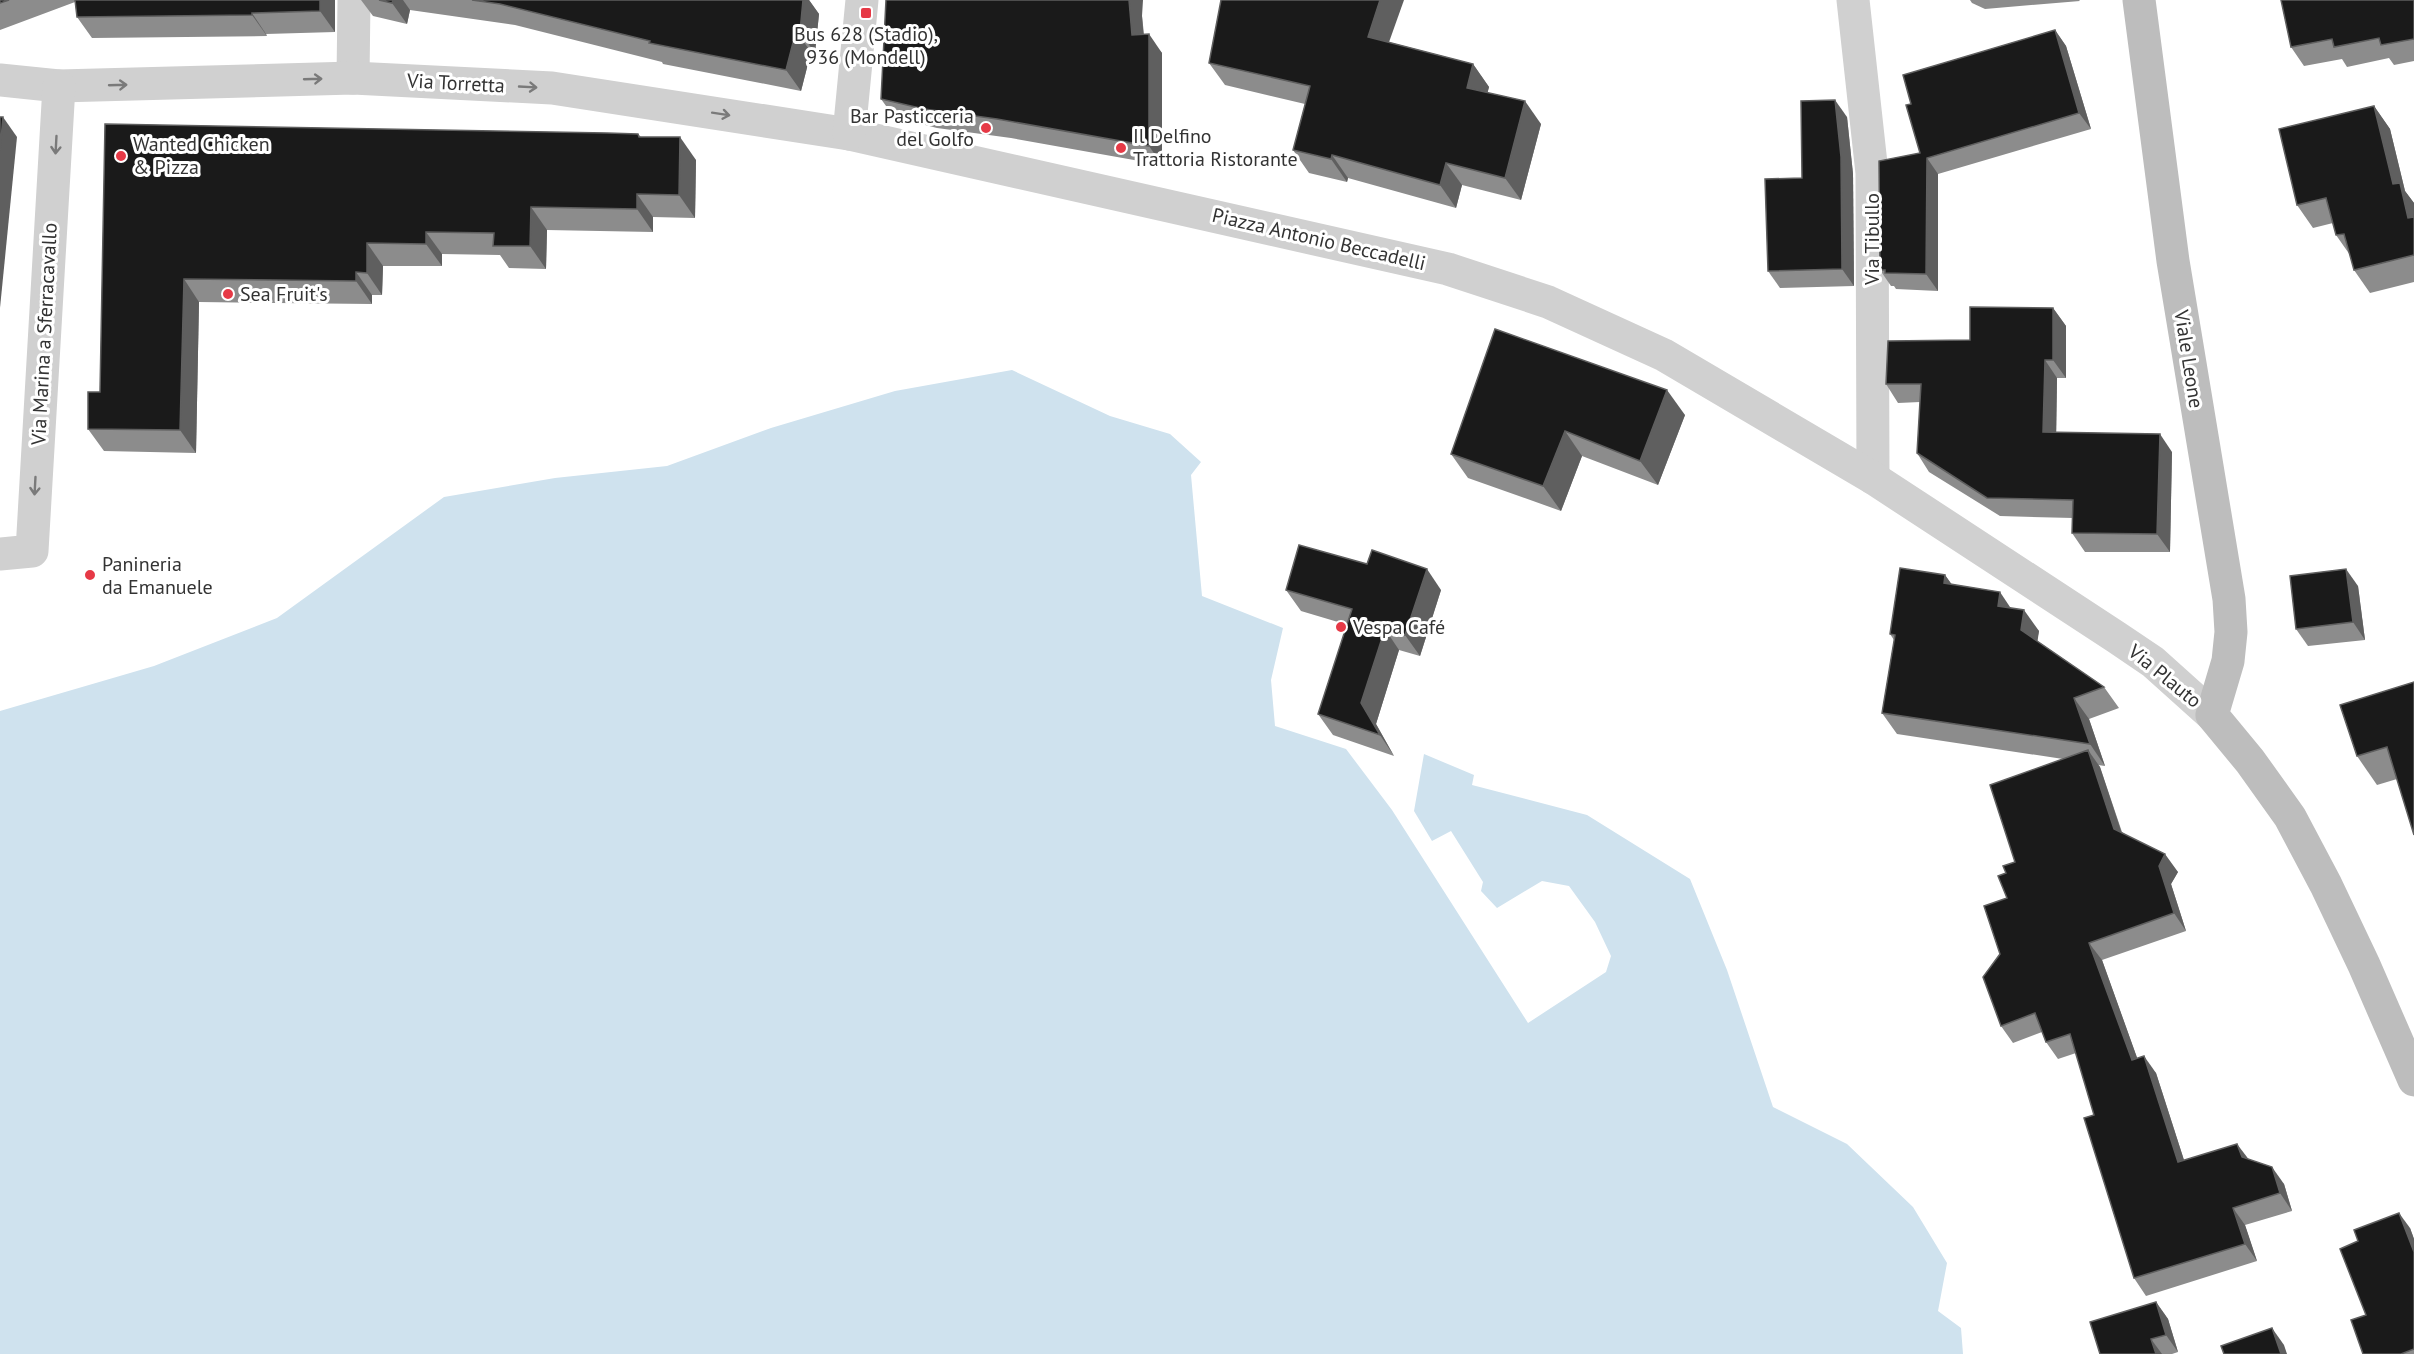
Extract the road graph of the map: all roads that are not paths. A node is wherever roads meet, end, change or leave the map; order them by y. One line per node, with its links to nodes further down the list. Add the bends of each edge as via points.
1 (354, 0): 5 (street)
2 (862, 0): 8 (street)
3 (1853, 0): 10 (street, Via Tibullo, via 1872,173)
4 (2139, 0): 12 (main road, Viale Leone, via 2173,261 2229,599 2228,661)
5 (353, 78): 7 (street, Via Torretta, one-way to 5); 8 (street, Via Torretta, one-way to 8, via 552,88)
6 (0, 80): 7 (street, Via Torretta)
7 (59, 86): 11 (street, Via Marina a Sferracavallo, one-way to 11, via 32,551)
8 (849, 134): 9 (street, Piazza Antonio Beccadelli, via 1448,269 1548,302 1664,355)
9 (1764, 413): 10 (street, Via Plauto)
10 (1873, 478): 12 (street, Via Plauto, via 2152,662)
11 (0, 554)
12 (2212, 715): 13 (main road, Via Plauto, via 2290,817 2364,965)
13 (2414, 1080)

